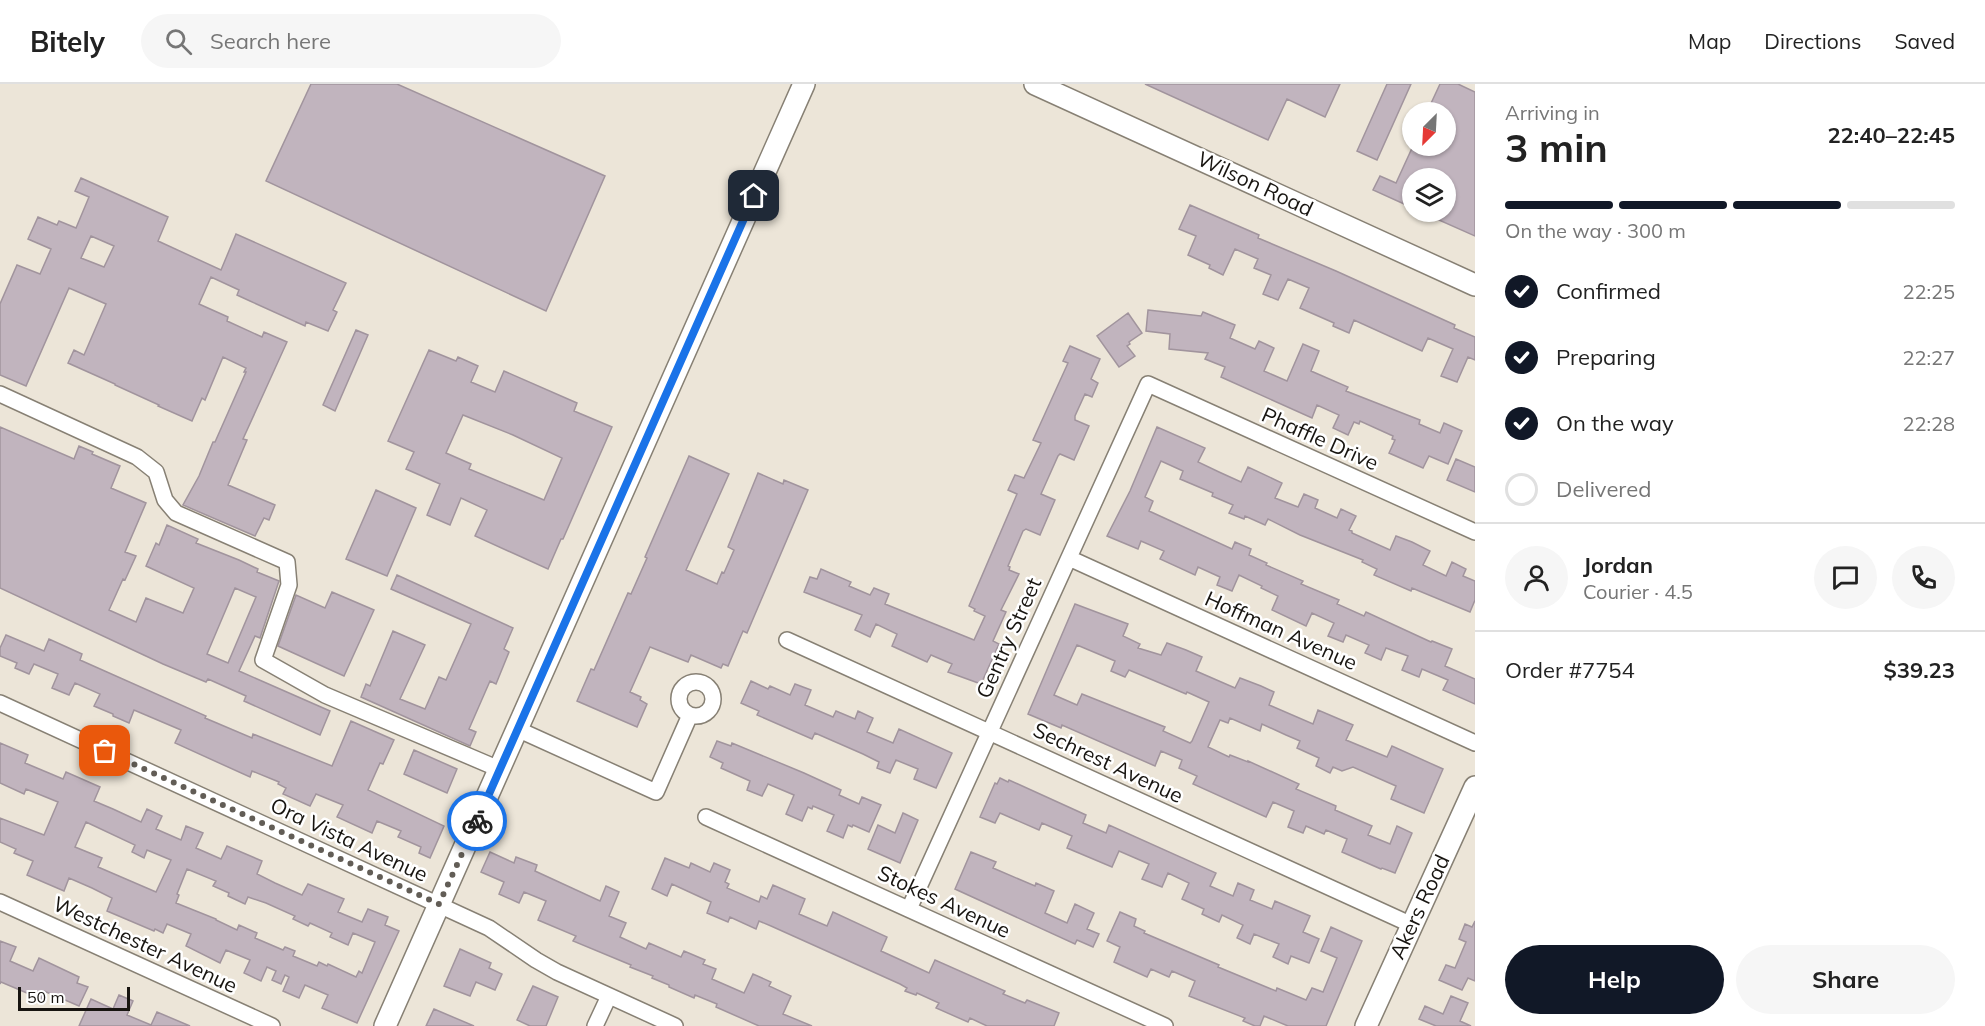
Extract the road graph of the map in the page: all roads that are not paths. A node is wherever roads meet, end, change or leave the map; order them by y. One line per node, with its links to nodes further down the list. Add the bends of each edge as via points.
1 (804, 84): 11 (street)
2 (1035, 84): 3 (street, Wilson Road)
3 (1475, 285)
4 (1148, 384): 6 (street, Phaffle Drive); 7 (street, Gentry Street)
5 (0, 394): 14 (street, via 137,457 156,472 165,500 176,513 287,562 289,585 263,660 325,695)
6 (1475, 532)
7 (1069, 558): 12 (street, Gentry Street); 13 (street, Hoffman Avenue)
8 (787, 639): 12 (street, Sechrest Avenue)
9 (0, 703): 18 (street, Ora Vista Avenue)
10 (690, 715): 11 (street, via 656,792)
11 (517, 729): 14 (street)
12 (990, 732): 19 (street, Gentry Street); 20 (street, Sechrest Avenue)
13 (1475, 743)
14 (499, 769): 18 (street)
15 (1475, 787): 20 (street, Akers Road)
16 (706, 817): 19 (street, Stokes Avenue)
17 (0, 902): 22 (street, Westchester Avenue)
18 (439, 904): 21 (street, Ora Vista Avenue, via 489,928 557,972); 23 (street)
19 (909, 909): 26 (street, Stokes Avenue)
20 (1412, 925): 27 (street, Akers Road)
21 (609, 996): 24 (street); 25 (street, Ora Vista Avenue)
22 (272, 1026)
23 (385, 1026)
24 (595, 1026)
25 (675, 1026)
26 (1165, 1026)
27 (1366, 1026)

